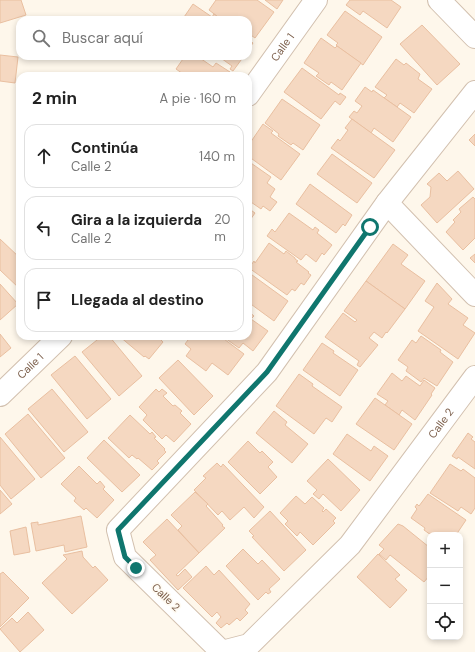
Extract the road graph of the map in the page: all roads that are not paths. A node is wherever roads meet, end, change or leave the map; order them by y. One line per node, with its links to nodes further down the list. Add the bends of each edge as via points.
1 (316, 0): 4 (street, Calle 1)
2 (439, 0): 3 (street)
3 (475, 37)
4 (252, 89)
5 (475, 92): 6 (street, Calle 2)
6 (387, 202): 7 (street); 11 (street, Calle 2, via 267,372 118,530 125,557)
7 (475, 295)
8 (57, 340): 10 (street, Calle 1)
9 (475, 377): 11 (street, Calle 2, via 350,545 249,645)
10 (0, 396)
11 (222, 652)

